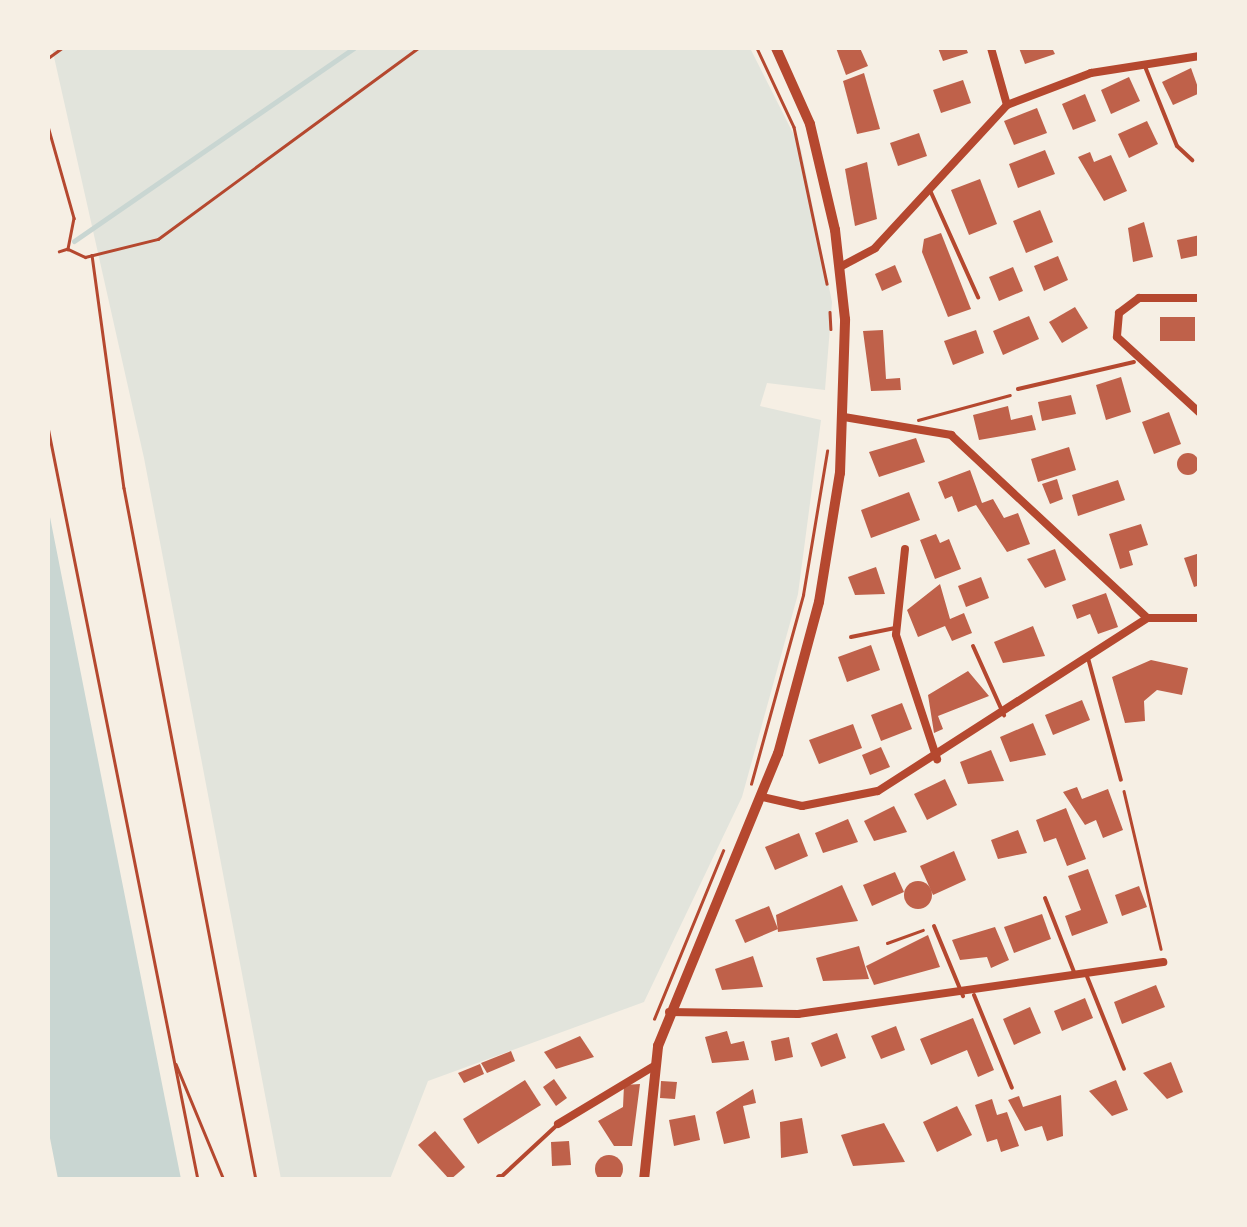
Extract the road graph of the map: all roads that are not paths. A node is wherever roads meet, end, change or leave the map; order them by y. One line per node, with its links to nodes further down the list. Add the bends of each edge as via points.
1 (776, 48): 10 (main road, via 814,136)
2 (991, 48): 7 (street)
3 (1173, 48): 5 (street)
4 (1200, 56): 5 (street)
5 (1177, 59): 6 (street)
6 (1144, 64): 7 (street); 8 (lane, via 1177,146)
7 (1007, 105): 9 (street)
8 (1192, 160)
9 (929, 188): 10 (street, via 875,248); 11 (lane)
10 (840, 267): 16 (main road)
11 (978, 297)
12 (1200, 298): 13 (street, via 1139,298 1119,314 1117,337)
13 (1134, 362): 14 (lane); 15 (street)
14 (1018, 390)
15 (1200, 413)
16 (844, 417): 18 (street, via 951,435); 27 (main road, via 819,602)
17 (905, 549): 20 (street)
18 (1146, 618): 19 (street); 23 (street)
19 (1200, 618)
20 (896, 628): 21 (lane); 25 (street, via 904,680)
21 (851, 637)
22 (973, 646): 24 (lane)
23 (1088, 658): 24 (street); 26 (lane)
24 (1004, 715): 25 (street)
25 (937, 759): 27 (street, via 837,803)
26 (1121, 780)
27 (762, 797): 34 (main road)
28 (1046, 898): 31 (lane)
29 (934, 926): 33 (lane)
30 (1162, 962): 31 (street)
31 (1081, 975): 32 (street); 36 (lane)
32 (974, 995): 33 (street); 37 (lane)
33 (963, 996): 34 (street, via 798,1014)
34 (668, 1012): 35 (main road)
35 (654, 1066): 38 (street); 40 (main road)
36 (1124, 1069)
37 (1012, 1088)
38 (558, 1124): 39 (lane)
39 (499, 1179)
40 (644, 1180)

